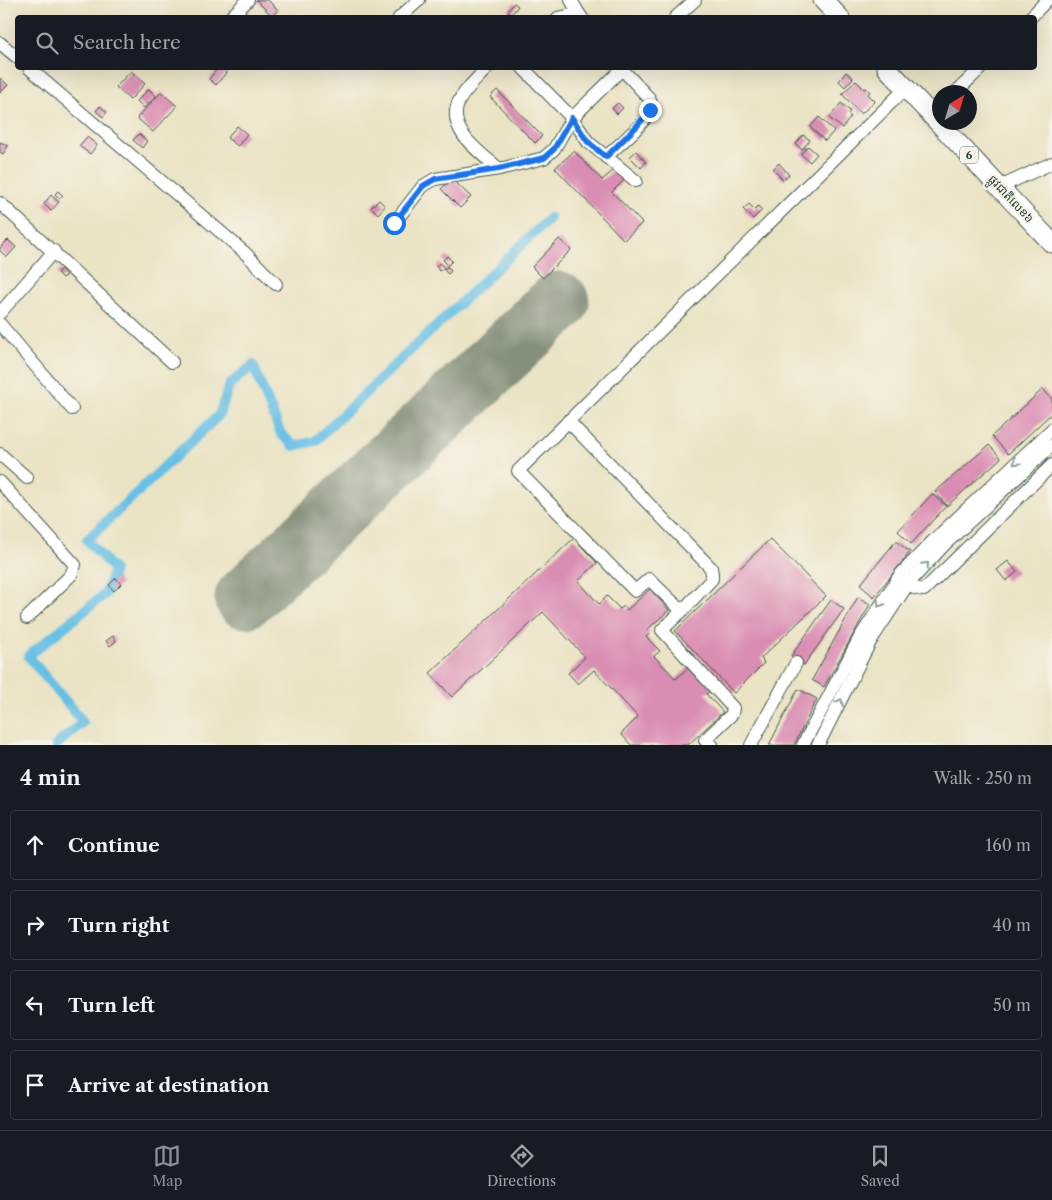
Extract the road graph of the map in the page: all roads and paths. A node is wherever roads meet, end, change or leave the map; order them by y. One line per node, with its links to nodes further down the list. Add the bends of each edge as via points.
1 (248, 0): 7 (street)
2 (419, 0): 8 (street)
3 (572, 0): 9 (street)
4 (695, 0): 10 (street)
5 (823, 0): 11 (highway)
6 (1047, 0): 12 (street)
7 (233, 15)
8 (402, 15)
9 (580, 15)
10 (678, 15)
11 (837, 15)
12 (1033, 15)
13 (0, 43): 14 (street)
14 (15, 56)
15 (31, 70): 36 (street, via 244,252)
16 (485, 70): 29 (street, via 459,101 456,120 466,139)
17 (524, 70): 25 (street)
18 (620, 70): 25 (street)
19 (624, 70): 27 (street, via 649,98 650,110)
20 (889, 70): 23 (highway, ផ្លូវជាតិលេខ៦ / 6)
21 (979, 70): 22 (street)
22 (963, 85)
23 (906, 88): 24 (highway, ផ្លូវជាតិលេខ៦ / 6); 41 (street)
24 (932, 110)
25 (572, 118): 27 (street, via 588,142); 29 (street, via 554,149 544,158)
26 (951, 130): 31 (highway, ផ្លូវជាតិលេខ៦ / 6)
27 (606, 157): 30 (street)
28 (1052, 163): 31 (street)
29 (499, 169): 33 (street, via 435,179 423,186)
30 (636, 181)
31 (1000, 187): 34 (highway, ផ្លូវជាតិលេខ៦ / 6)
32 (0, 203): 35 (street)
33 (394, 223)
34 (1052, 243)
35 (54, 251): 37 (street); 39 (street)
36 (276, 284)
37 (0, 313)
38 (0, 324): 40 (street)
39 (172, 362)
40 (72, 409)
41 (568, 421): 49 (street, via 711,568 712,579); 49 (street, via 518,471 635,591 649,579)
42 (1052, 429): 48 (street, one-way to 48, via 934,540)
43 (1052, 445): 48 (street, one-way to 43)
44 (0, 454): 46 (street)
45 (1052, 465): 48 (street, via 924,590 914,588)
46 (26, 478)
47 (0, 482): 50 (street, via 75,565 71,576)
48 (904, 579): 54 (street, one-way to 54, via 859,639); 55 (street, one-way to 48)
49 (682, 611): 52 (street, via 662,630 733,708 732,714 706,740)
50 (26, 618)
51 (796, 663): 53 (street)
52 (712, 745)
53 (751, 745)
54 (803, 745)
55 (818, 745)

